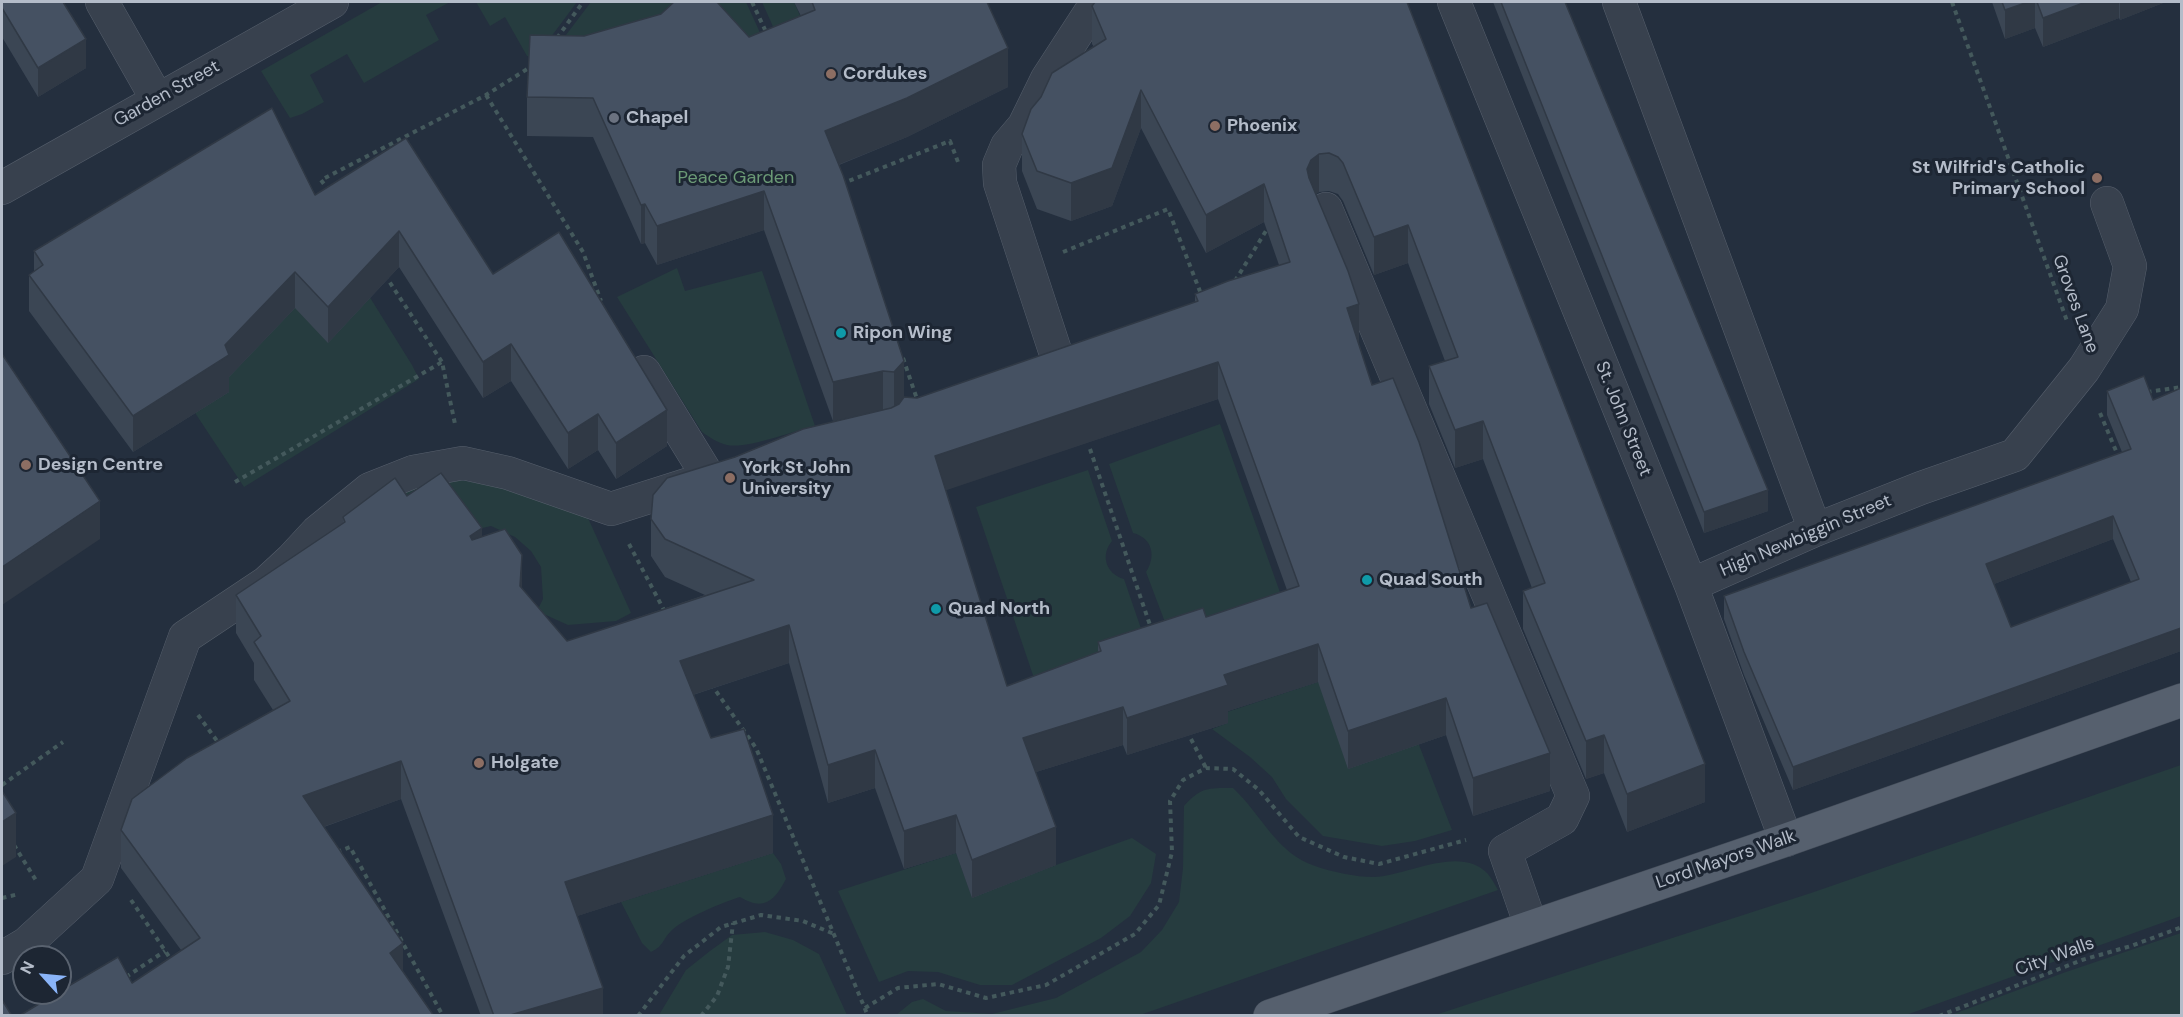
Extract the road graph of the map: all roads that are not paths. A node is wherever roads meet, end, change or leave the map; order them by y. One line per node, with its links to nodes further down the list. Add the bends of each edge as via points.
1 (102, 2): 6 (street)
2 (332, 2): 6 (street, Garden Street)
3 (1097, 2): 11 (street, via 1047,79 999,165 1000,183 1027,267 1046,371)
4 (1454, 2): 15 (street, St. John Street)
5 (1619, 2): 14 (street)
6 (157, 99): 7 (street, Garden Street)
7 (2, 186)
8 (2107, 203): 14 (street, High Newbiggin Street, via 2130,266 2122,309 2084,369 2015,455)
9 (1326, 209): 18 (street, via 1573,796 1562,819 1505,851)
10 (601, 301): 13 (street)
11 (1091, 353)
12 (740, 467): 13 (street)
13 (709, 478): 19 (street, via 611,509 508,473 463,464 413,472 370,489 317,532 266,583 185,637 97,879 26,944)
14 (1815, 530): 15 (street, High Newbiggin Street)
15 (1691, 585): 17 (street, St. John Street)
16 (2181, 700): 17 (main road, Lord Mayors Walk)
17 (1786, 840): 18 (main road, Lord Mayors Walk)
18 (1531, 926): 20 (main road, Lord Mayors Walk)
19 (2, 958)
20 (1270, 1016)

